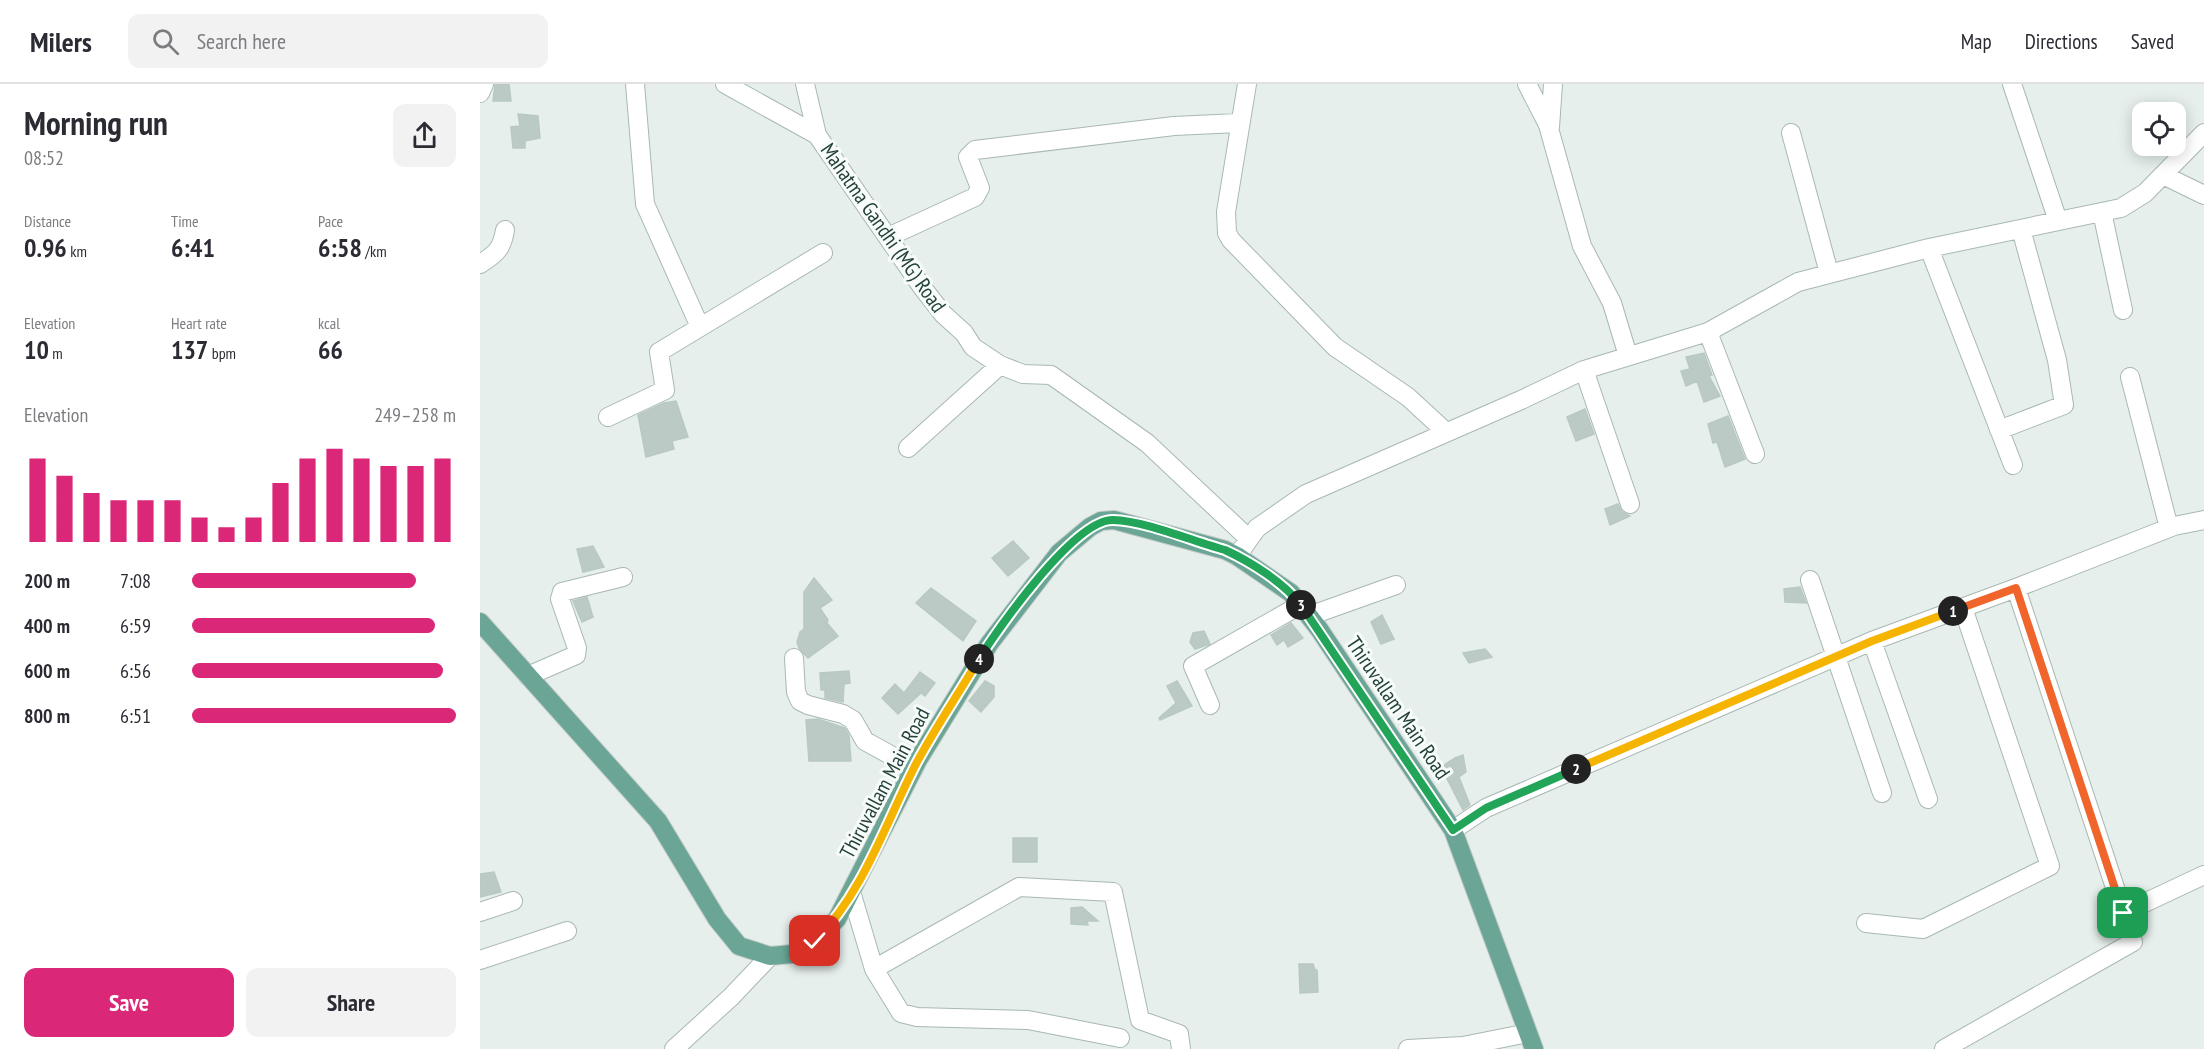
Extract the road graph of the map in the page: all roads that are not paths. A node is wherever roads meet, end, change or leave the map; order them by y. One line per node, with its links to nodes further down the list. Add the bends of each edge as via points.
1 (484, 84): 9 (street)
2 (635, 84): 27 (street, via 645,204)
3 (725, 84): 14 (street)
4 (805, 84): 14 (street, Mahatma Gandhi (MG) Road)
5 (1247, 84): 10 (street)
6 (1527, 84): 11 (street)
7 (1553, 84): 11 (street)
8 (2012, 84): 18 (street)
9 (480, 93)
10 (1238, 123): 21 (street, via 1174,126 975,150 968,157 980,188 975,197); 35 (street, via 1226,212 1231,240 1335,347 1408,397)
11 (1550, 131): 29 (street, via 1582,246 1612,303)
12 (1791, 133): 25 (street)
13 (2204, 133): 15 (street)
14 (817, 135): 21 (street, Mahatma Gandhi (MG) Road)
15 (2163, 175): 16 (street); 17 (street, via 2145,193 2121,208)
16 (2204, 195)
17 (2102, 212): 18 (street); 26 (street)
18 (2058, 221): 19 (street)
19 (2021, 229): 22 (street); 34 (street, via 2057,360 2064,405)
20 (504, 230): 24 (street, via 503,246)
21 (888, 237): 30 (street, Mahatma Gandhi (MG) Road, via 943,314 973,347)
22 (1929, 248): 25 (street); 34 (street)
23 (823, 253): 27 (street)
24 (480, 264)
25 (1829, 273): 28 (street, via 1798,282)
26 (2123, 310)
27 (700, 327): 33 (street, via 658,352 666,390)
28 (1708, 332): 29 (street); 37 (street)
29 (1628, 356): 31 (street)
30 (1000, 365): 36 (street); 42 (street, Mahatma Gandhi (MG) Road, via 1023,374 1051,375 1147,443)
31 (1584, 369): 35 (street); 39 (street)
32 (2130, 377): 41 (street)
33 (608, 417)
34 (1999, 430): 38 (street)
35 (1446, 432): 42 (street, via 1306,494)
36 (908, 448)
37 (1755, 454)
38 (2013, 465)
39 (1630, 504)
40 (2204, 520): 41 (street)
41 (2169, 528): 47 (street)
42 (1248, 538): 43 (street)
43 (1237, 556): 49 (main road, Thiruvallam Main Road, via 1291,593); 56 (main road, Thiruvallam Main Road, via 1132,523 1101,521 1090,527 1059,553 989,644)
44 (623, 577): 54 (street, via 562,592 560,598 576,655)
45 (1810, 580): 52 (street)
46 (1396, 585): 49 (street)
47 (2016, 588): 48 (street); 64 (street)
48 (1963, 608): 51 (street); 65 (street, via 2050,866 1923,929)
49 (1305, 610): 55 (street, via 1193,666); 59 (main road, Thiruvallam Main Road)
50 (480, 622): 54 (main road, Thiruvallam Main Road)
51 (1872, 641): 52 (street); 58 (street)
52 (1836, 657): 57 (street); 59 (street, via 1486,808)
53 (794, 658): 56 (street, via 796,692 803,703 853,720 865,741)
54 (528, 676): 67 (main road, Thiruvallam Main Road, via 658,822 717,919 739,946)
55 (1210, 705)
56 (914, 768): 61 (main road, Thiruvallam Main Road)
57 (1882, 793)
58 (1928, 799)
59 (1453, 830): 71 (main road, Thiruvallam Main Road)
60 (2204, 875): 64 (street)
61 (852, 895): 67 (main road, Thiruvallam Main Road, via 837,919 815,941 792,954); 69 (street)
62 (513, 901): 63 (street)
63 (480, 912)
64 (2123, 913): 75 (street, via 2133,942)
65 (1866, 923)
66 (567, 931): 68 (street)
67 (770, 956): 72 (street)
68 (480, 960)
69 (874, 969): 70 (street, via 896,1008 906,1015 1028,1020); 73 (street, via 1019,887 1113,892 1140,1020 1179,1034)
70 (1120, 1038)
71 (1532, 1041): 74 (street)
72 (674, 1049)
73 (1181, 1049)
74 (1408, 1049)
75 (1944, 1049)

